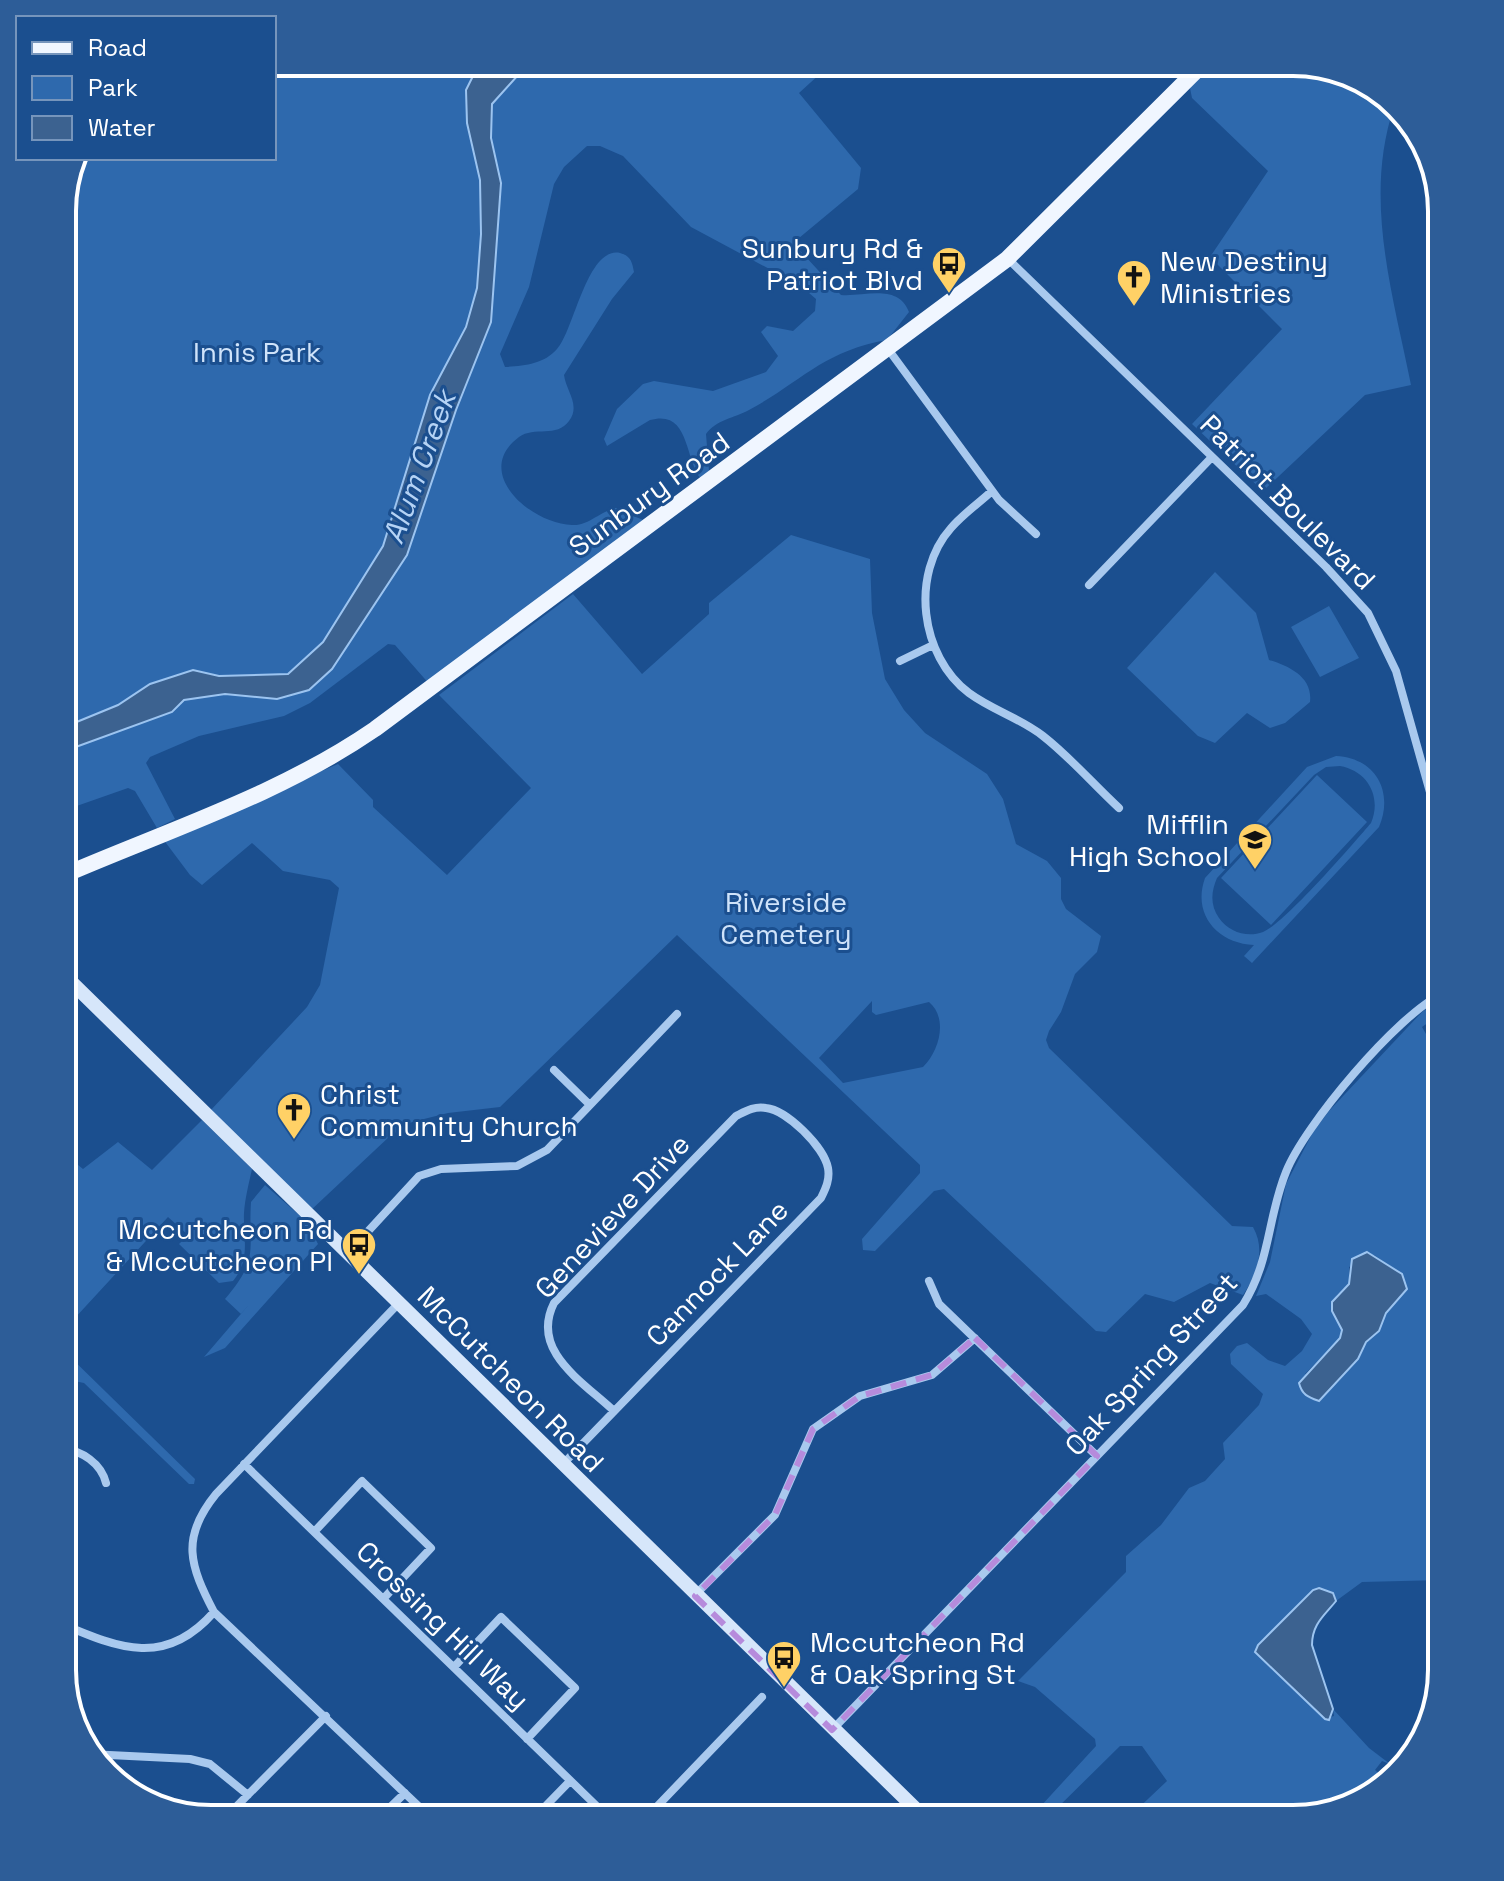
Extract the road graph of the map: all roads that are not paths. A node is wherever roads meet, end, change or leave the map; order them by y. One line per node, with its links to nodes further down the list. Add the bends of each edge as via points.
1 (1191, 76): 2 (main road, Sunbury Road)
2 (1007, 259): 3 (main road, Sunbury Road); 4 (street, Patriot Boulevard)
3 (888, 349): 5 (street); 12 (main road, Sunbury Road, via 332,758)
4 (1212, 457): 7 (street); 10 (street, Patriot Boulevard, via 1368,613 1396,671)
5 (992, 491): 6 (street); 8 (street, via 950,529 933,556 926,584 927,631)
6 (1036, 534)
7 (1089, 585)
8 (933, 645): 9 (street); 11 (street, via 967,691 1043,737)
9 (900, 661)
10 (1428, 785)
11 (1119, 808)
12 (76, 870)
13 (76, 987): 19 (main road, McCutcheon Road)
14 (1428, 1004): 25 (street, Oak Spring Street, via 1407,1019 1307,1131 1286,1171 1259,1279 1243,1305)
15 (677, 1014): 17 (street)
16 (554, 1070): 17 (street)
17 (590, 1105): 19 (street, via 547,1150 517,1166 441,1169 419,1176)
18 (768, 1108): 23 (street, Cannock Lane, via 784,1115 820,1151 828,1166 824,1190); 23 (street, Genevieve Drive, via 751,1108 736,1116 550,1311 546,1338 555,1355)
19 (348, 1253): 21 (main road, McCutcheon Road)
20 (929, 1281): 22 (street, via 939,1304)
21 (398, 1304): 26 (street); 27 (main road, McCutcheon Road)
22 (975, 1338): 25 (street); 30 (street, via 932,1375 860,1396 813,1429 775,1515)
23 (614, 1411): 27 (street, Cannock Lane)
24 (76, 1454): 28 (street, via 100,1467)
25 (1097, 1456): 37 (street, Oak Spring Street)
26 (244, 1464): 29 (street, Crossing Hill Way); 32 (street, via 202,1511 193,1530 194,1573)
27 (561, 1465): 30 (main road, McCutcheon Road)
28 (106, 1483)
29 (315, 1531): 31 (street, Crossing Hill Way); 31 (street, via 362,1481 431,1548)
30 (695, 1596): 37 (main road, McCutcheon Road)
31 (384, 1598): 34 (street, Crossing Hill Way)
32 (214, 1612): 33 (street, via 177,1643 144,1650); 36 (street)
33 (76, 1630)
34 (454, 1667): 38 (street, Crossing Hill Way); 38 (street, via 501,1617 575,1688)
35 (762, 1697): 48 (street)
36 (326, 1716): 41 (street); 42 (street)
37 (832, 1730): 49 (main road, McCutcheon Road)
38 (527, 1739): 40 (street, Crossing Hill Way)
39 (107, 1756): 42 (street, via 210,1764)
40 (570, 1781): 46 (street); 47 (street, Crossing Hill Way)
41 (405, 1793): 44 (street); 45 (street)
42 (248, 1795): 43 (street)
43 (238, 1805)
44 (393, 1805)
45 (417, 1805)
46 (547, 1805)
47 (595, 1805)
48 (658, 1805)
49 (911, 1805)

